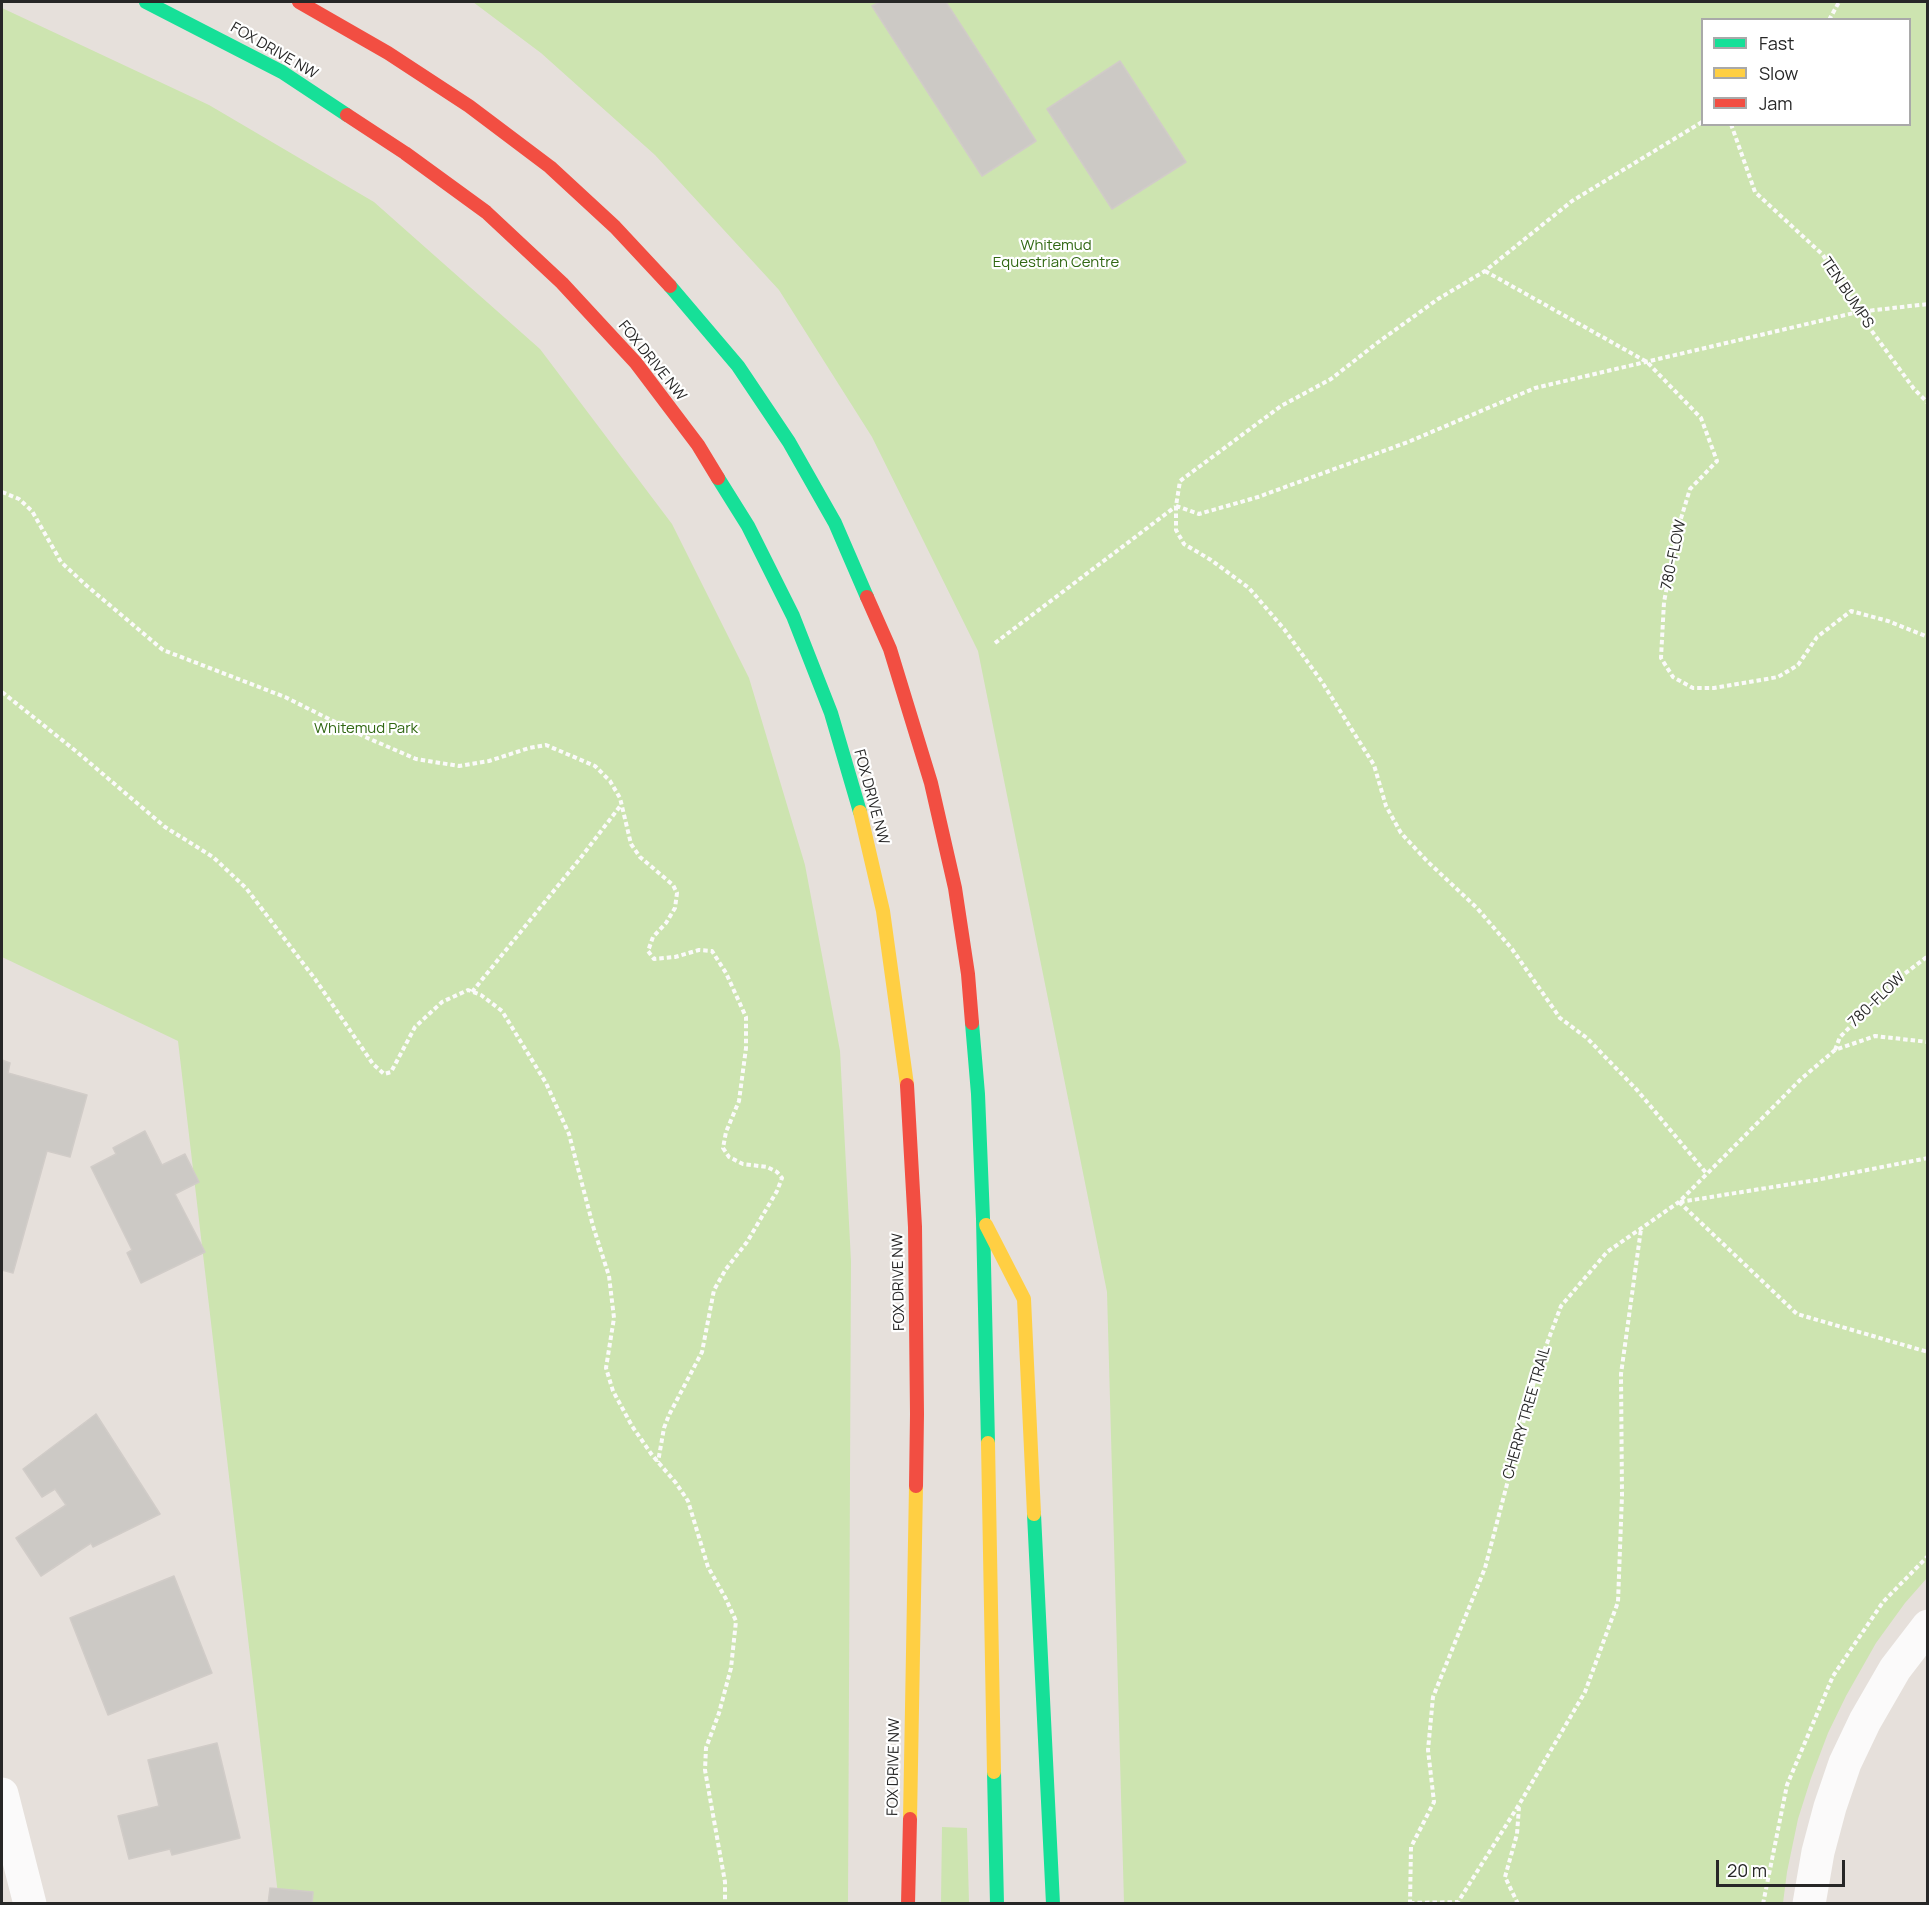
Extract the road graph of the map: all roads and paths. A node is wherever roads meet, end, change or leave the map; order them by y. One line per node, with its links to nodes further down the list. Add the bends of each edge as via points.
1 (146, 2): 35 (main road, FOX DRIVE NW, via 282,72 405,153 486,212 562,283 636,363 698,445 748,526 794,616 831,713 860,812 883,912 906,1068 915,1227 917,1414)
2 (299, 2): 25 (main road, via 388,52 469,106 550,167 615,227 738,366 789,442 835,523 890,649 931,783 955,888 968,974)
3 (1839, 2): 4 (path)
4 (1830, 18)
5 (1701, 123): 7 (path, via 1572,201)
6 (1732, 126): 9 (path, TEN BUMPS, via 1755,192 1822,255)
7 (1485, 271): 10 (path, 780-FLOW); 13 (path, via 1438,299 1331,379 1281,406 1180,481)
8 (1928, 304): 9 (path)
9 (1858, 312): 10 (path); 11 (path, TEN BUMPS, via 1914,390)
10 (1647, 362): 13 (path, via 1535,388 1408,442 1258,497 1199,514); 14 (path, 780-FLOW, via 1701,418 1717,461 1690,489 1679,525 1664,602 1661,658 1673,677 1693,688 1714,688 1778,677 1798,664 1817,637 1851,611)
11 (1928, 403)
12 (2, 492): 17 (path, via 19,499 32,511 61,562 164,650 285,697 416,759 459,766 546,745 595,766 610,781)
13 (1176, 506): 15 (path); 23 (path, via 1176,530 1184,544 1249,588 1322,682 1374,765 1386,806 1401,833 1477,908 1512,949 1560,1018 1587,1038 1637,1090)
14 (1928, 637)
15 (995, 643)
16 (2, 692): 19 (path, via 165,826 213,857 246,888 384,1074 391,1072 415,1027 442,1002 468,990)
17 (621, 805): 19 (path); 28 (path, via 631,844 677,893 675,908 653,937 648,951 654,959 712,951 746,1017 739,1101 723,1149 743,1164 767,1167 782,1178 747,1242 714,1290 702,1352 669,1415)
18 (1928, 956): 21 (path, 780-FLOW, via 1899,978 1840,1037)
19 (472, 992): 28 (path, via 502,1011 546,1083 570,1134 609,1276 614,1318 606,1368 613,1391 632,1426)
20 (1928, 1042): 21 (path, CHERRY TREE TRAIL, via 1875,1036)
21 (1835, 1050): 23 (path, CHERRY TREE TRAIL)
22 (1928, 1158): 24 (path)
23 (1707, 1174): 24 (path, CHERRY TREE TRAIL)
24 (1679, 1202): 26 (path, CHERRY TREE TRAIL); 27 (path, via 1797,1314)
25 (983, 1219): 36 (main road); 37 (main road, via 1024,1299)
26 (1641, 1228): 31 (path, via 1621,1374 1618,1602 1585,1692); 32 (path, CHERRY TREE TRAIL, via 1607,1252 1561,1306 1537,1370 1485,1568 1433,1696 1428,1750 1434,1802 1411,1846)
27 (1928, 1352)
28 (658, 1462): 34 (path, via 688,1501 708,1567 736,1621 731,1668 706,1748 705,1770 725,1882)
29 (1928, 1626): 39 (street, via 1895,1669 1845,1763 1818,1852)
30 (2, 1794): 33 (street)
31 (1520, 1803): 32 (path, via 1458,1902); 38 (path, via 1517,1834 1505,1877)
32 (1410, 1903)
33 (30, 1904)
34 (725, 1904)
35 (908, 1904)
36 (997, 1904)
37 (1053, 1904)
38 (1518, 1904)
39 (1809, 1904)

